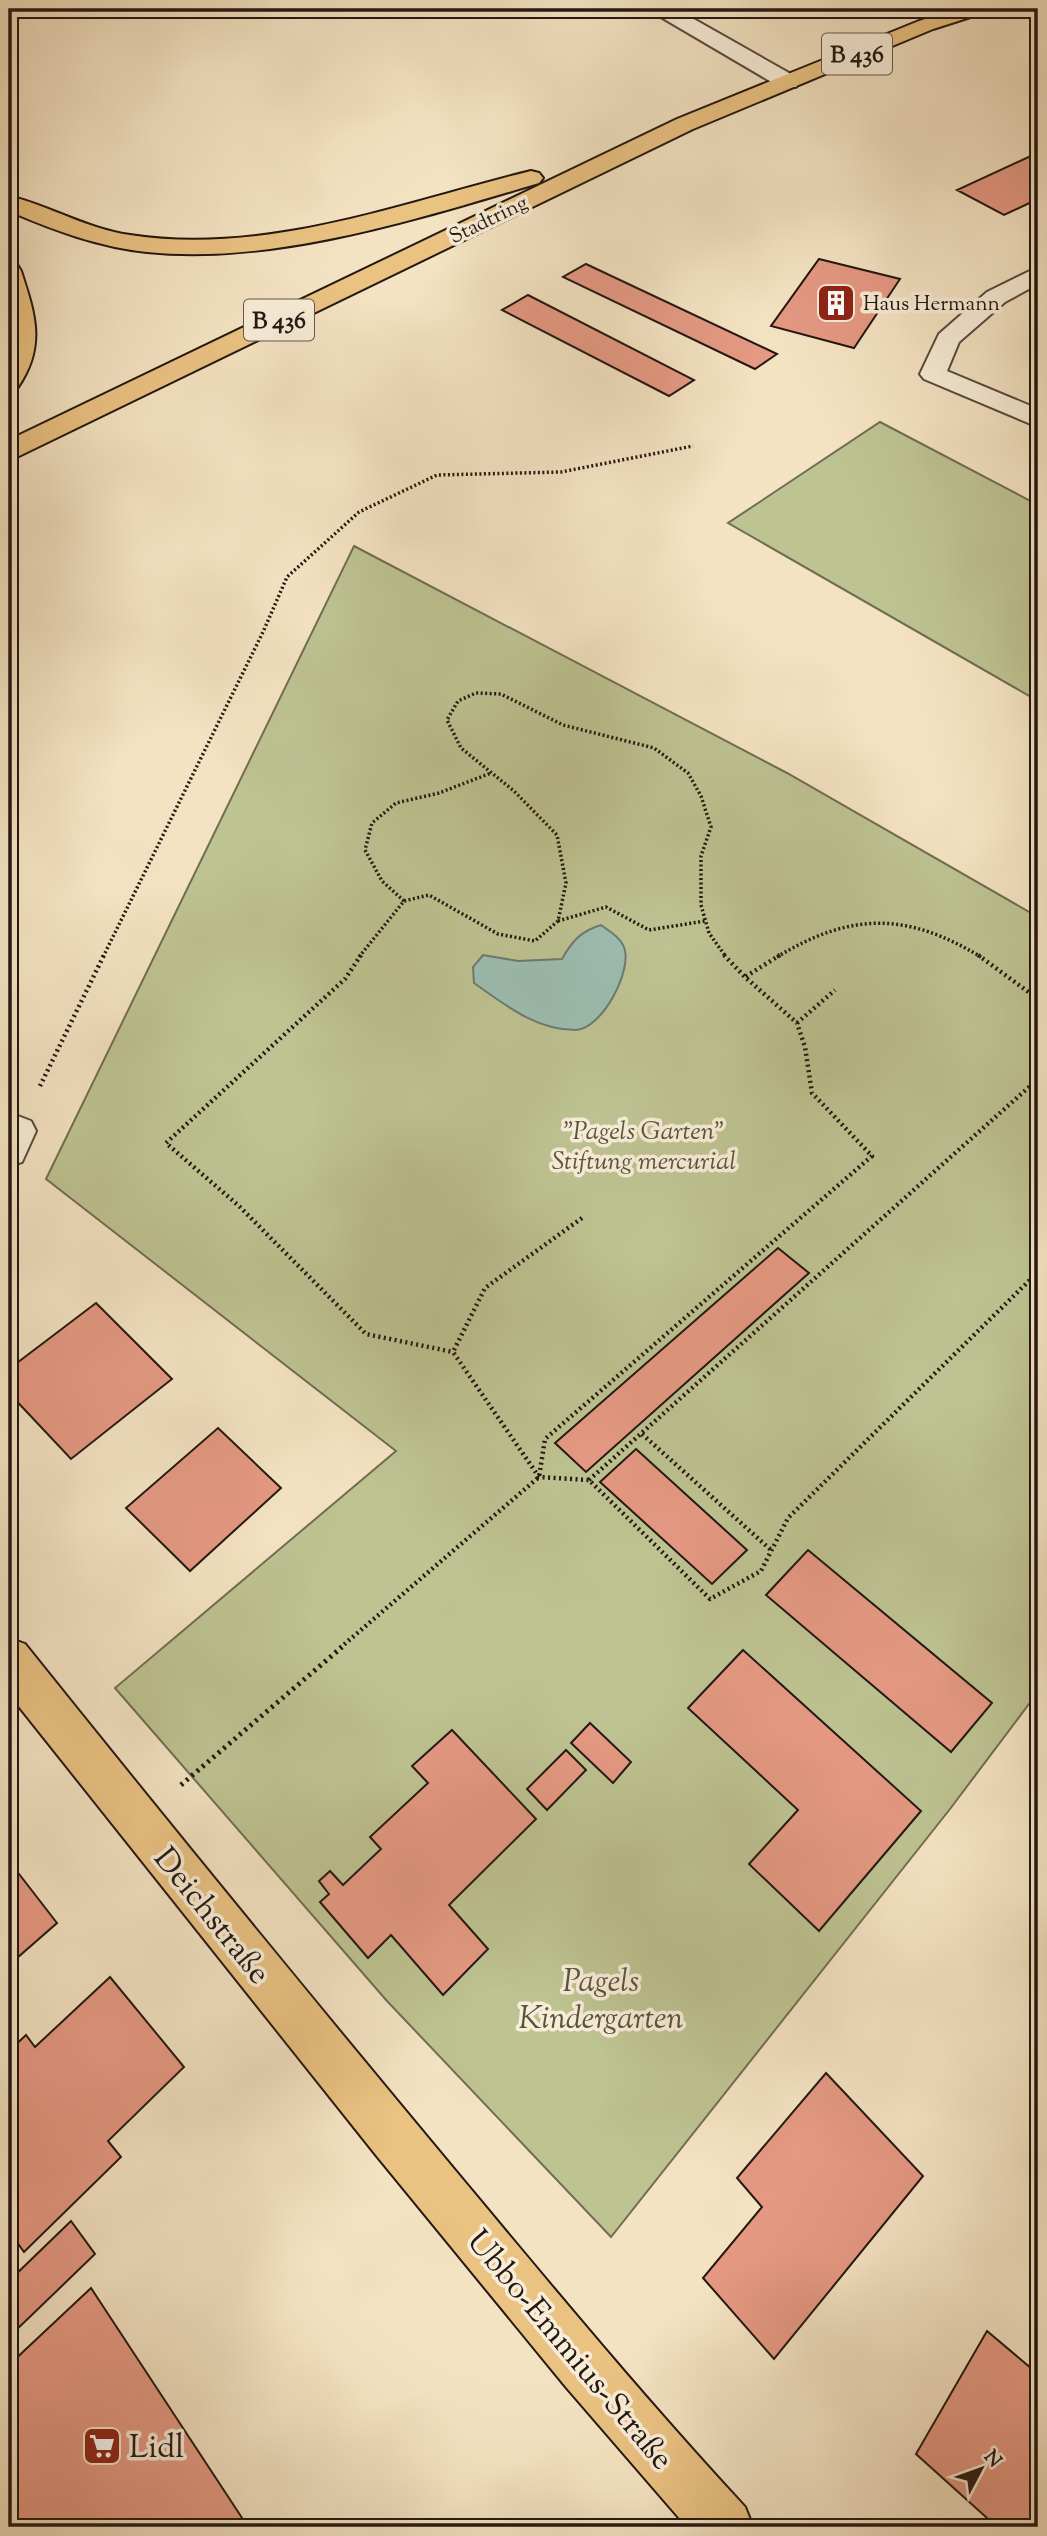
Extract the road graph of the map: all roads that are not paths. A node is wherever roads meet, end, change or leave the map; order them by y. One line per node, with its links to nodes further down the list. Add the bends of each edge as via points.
1 (661, 9): 3 (street)
2 (976, 9): 3 (main road, Stadtring / B 436)
3 (788, 82): 4 (main road, Stadtring / B 436)
4 (685, 124): 5 (main road, via 542,174 412,212 232,244 165,246 107,238); 10 (main road, Stadtring / B 436)
5 (9, 203)
6 (9, 271): 8 (main road, via 23,315 23,353)
7 (1038, 274): 9 (street, via 996,298 948,339 933,374)
8 (9, 381)
9 (1038, 419)
10 (9, 450)
11 (9, 1659): 12 (main road, Deichstraße)
12 (420, 2169): 13 (main road, Ubbo-Emmius-Straße, via 655,2452)
13 (725, 2527)

